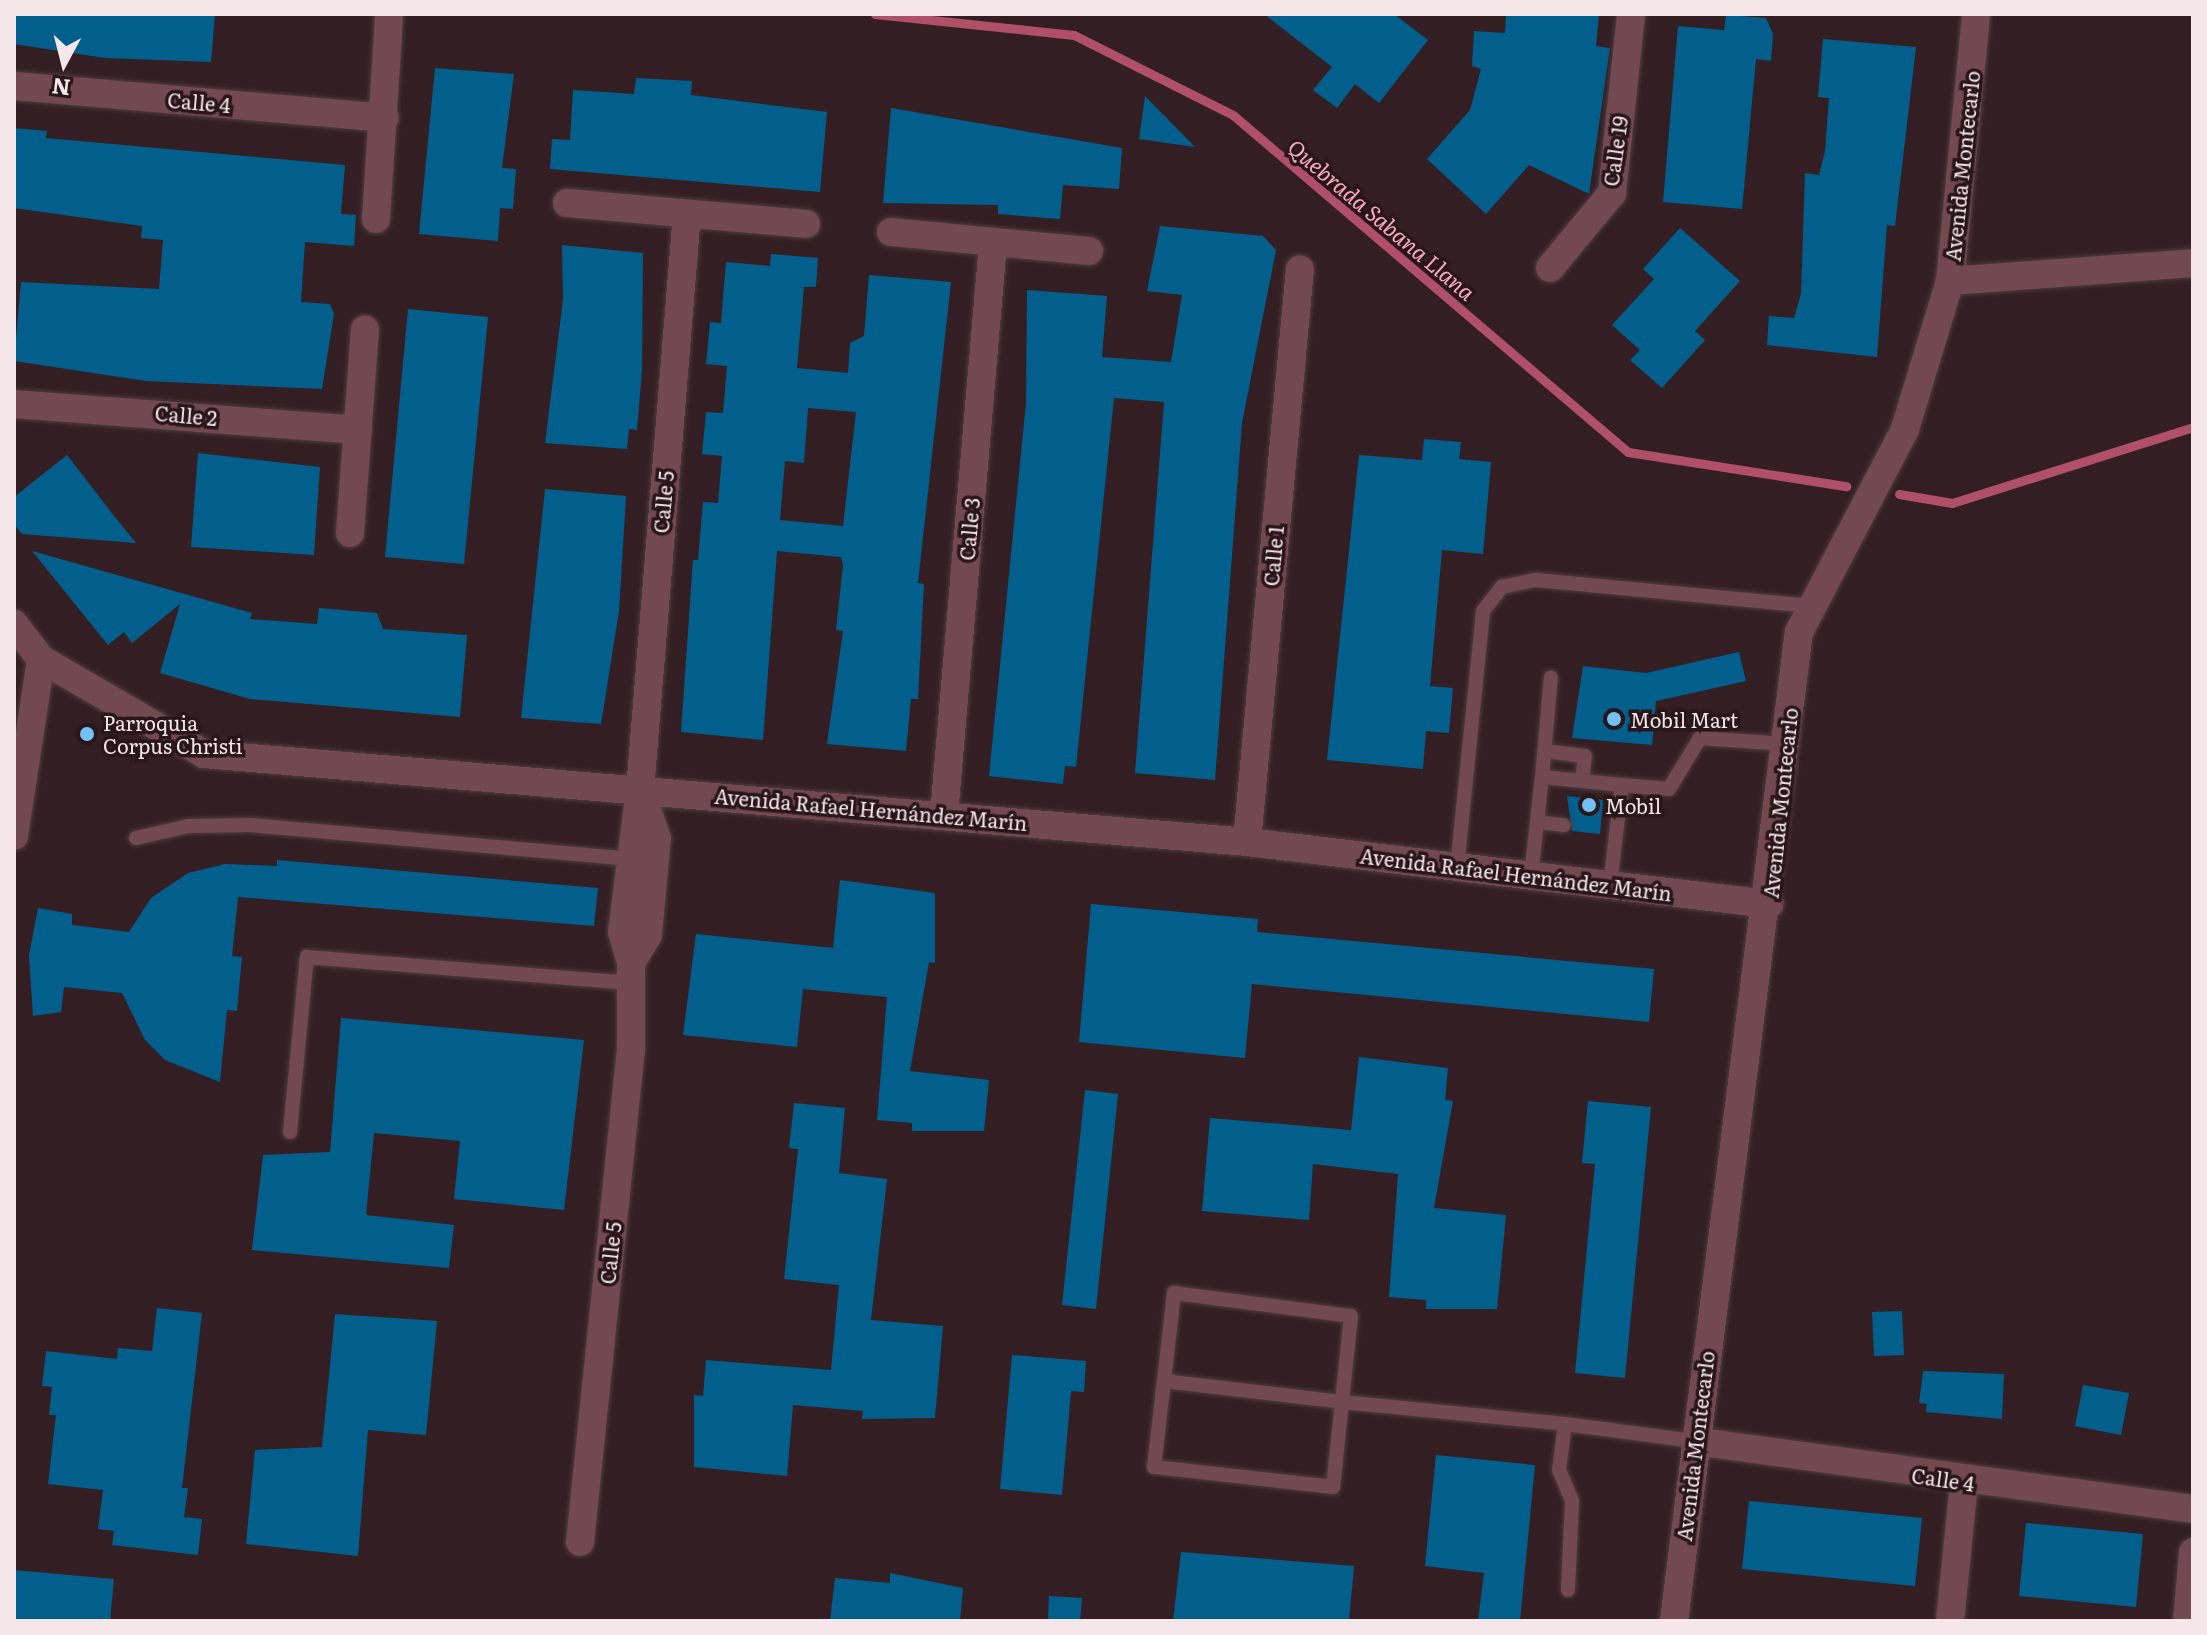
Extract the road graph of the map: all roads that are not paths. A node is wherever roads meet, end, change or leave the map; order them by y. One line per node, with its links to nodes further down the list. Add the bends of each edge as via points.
1 (1631, 14): 14 (street, Calle 19, via 1612,193)
2 (1976, 14): 16 (street, Avenida Montecarlo)
3 (389, 18): 5 (street)
4 (14, 86): 5 (street, Calle 4)
5 (385, 118): 8 (street)
6 (567, 203): 7 (street)
7 (687, 214): 9 (street); 30 (street, Calle 5)
8 (376, 219)
9 (806, 224)
10 (891, 232): 11 (street)
11 (993, 244): 12 (street); 31 (street, Calle 3)
12 (1089, 251)
13 (2193, 263): 16 (street)
14 (1550, 268)
15 (1300, 269): 38 (street, Calle 1)
16 (1950, 281): 21 (street, Avenida Montecarlo, via 1905,429)
17 (365, 330): 19 (street)
18 (14, 404): 19 (street, Calle 2)
19 (358, 430): 20 (street)
20 (350, 533)
21 (1812, 606): 25 (street, Avenida Montecarlo, via 1799,632); 40 (lane, via 1535,580 1502,587 1483,611)
22 (14, 624): 23 (street, Avenida Rafael Hernández Marín)
23 (41, 659): 30 (street, Avenida Rafael Hernández Marín, via 204,754); 36 (street)
24 (1551, 677): 26 (lane)
25 (1785, 744): 29 (lane, via 1700,738 1669,789); 43 (street, Avenida Montecarlo)
26 (1545, 751): 27 (lane); 28 (lane, via 1585,756)
27 (1542, 777): 28 (lane); 32 (lane)
28 (1582, 781): 29 (lane)
29 (1622, 785): 35 (lane)
30 (640, 790): 31 (street, Avenida Rafael Hernández Marín); 39 (street, Calle 5); 44 (street, Calle 5, via 657,838 648,935)
31 (944, 815): 38 (street, Avenida Rafael Hernández Marín)
32 (1538, 822): 33 (lane); 41 (lane)
33 (1564, 825)
34 (1600, 829): 35 (lane)
35 (1616, 830): 42 (lane)
36 (14, 836)
37 (136, 838): 39 (lane, via 250,825)
38 (1247, 842): 40 (street, Avenida Rafael Hernández Marín)
39 (631, 859): 44 (street, Calle 5, via 622,932)
40 (1457, 868): 41 (street, Avenida Rafael Hernández Marín)
41 (1531, 876): 42 (street, Avenida Rafael Hernández Marín)
42 (1610, 885): 43 (street, Avenida Rafael Hernández Marín)
43 (1769, 904): 49 (street, Avenida Montecarlo)
44 (630, 973): 45 (lane, via 307,957); 52 (street, Calle 5, via 631,1051)
45 (290, 1132)
46 (1164, 1381): 47 (lane); 47 (lane, via 1154,1467 1333,1487); 47 (lane, via 1174,1293 1351,1316)
47 (1342, 1402): 48 (lane)
48 (1565, 1424): 49 (lane); 54 (lane, via 1559,1470 1572,1501)
49 (1694, 1441): 50 (street, Calle 4); 55 (street, Avenida Montecarlo)
50 (1964, 1482): 51 (street, Calle 4); 56 (street)
51 (2193, 1509)
52 (580, 1542)
53 (2193, 1552): 57 (street)
54 (1568, 1590)
55 (1674, 1621)
56 (1950, 1621)
57 (2187, 1621)

